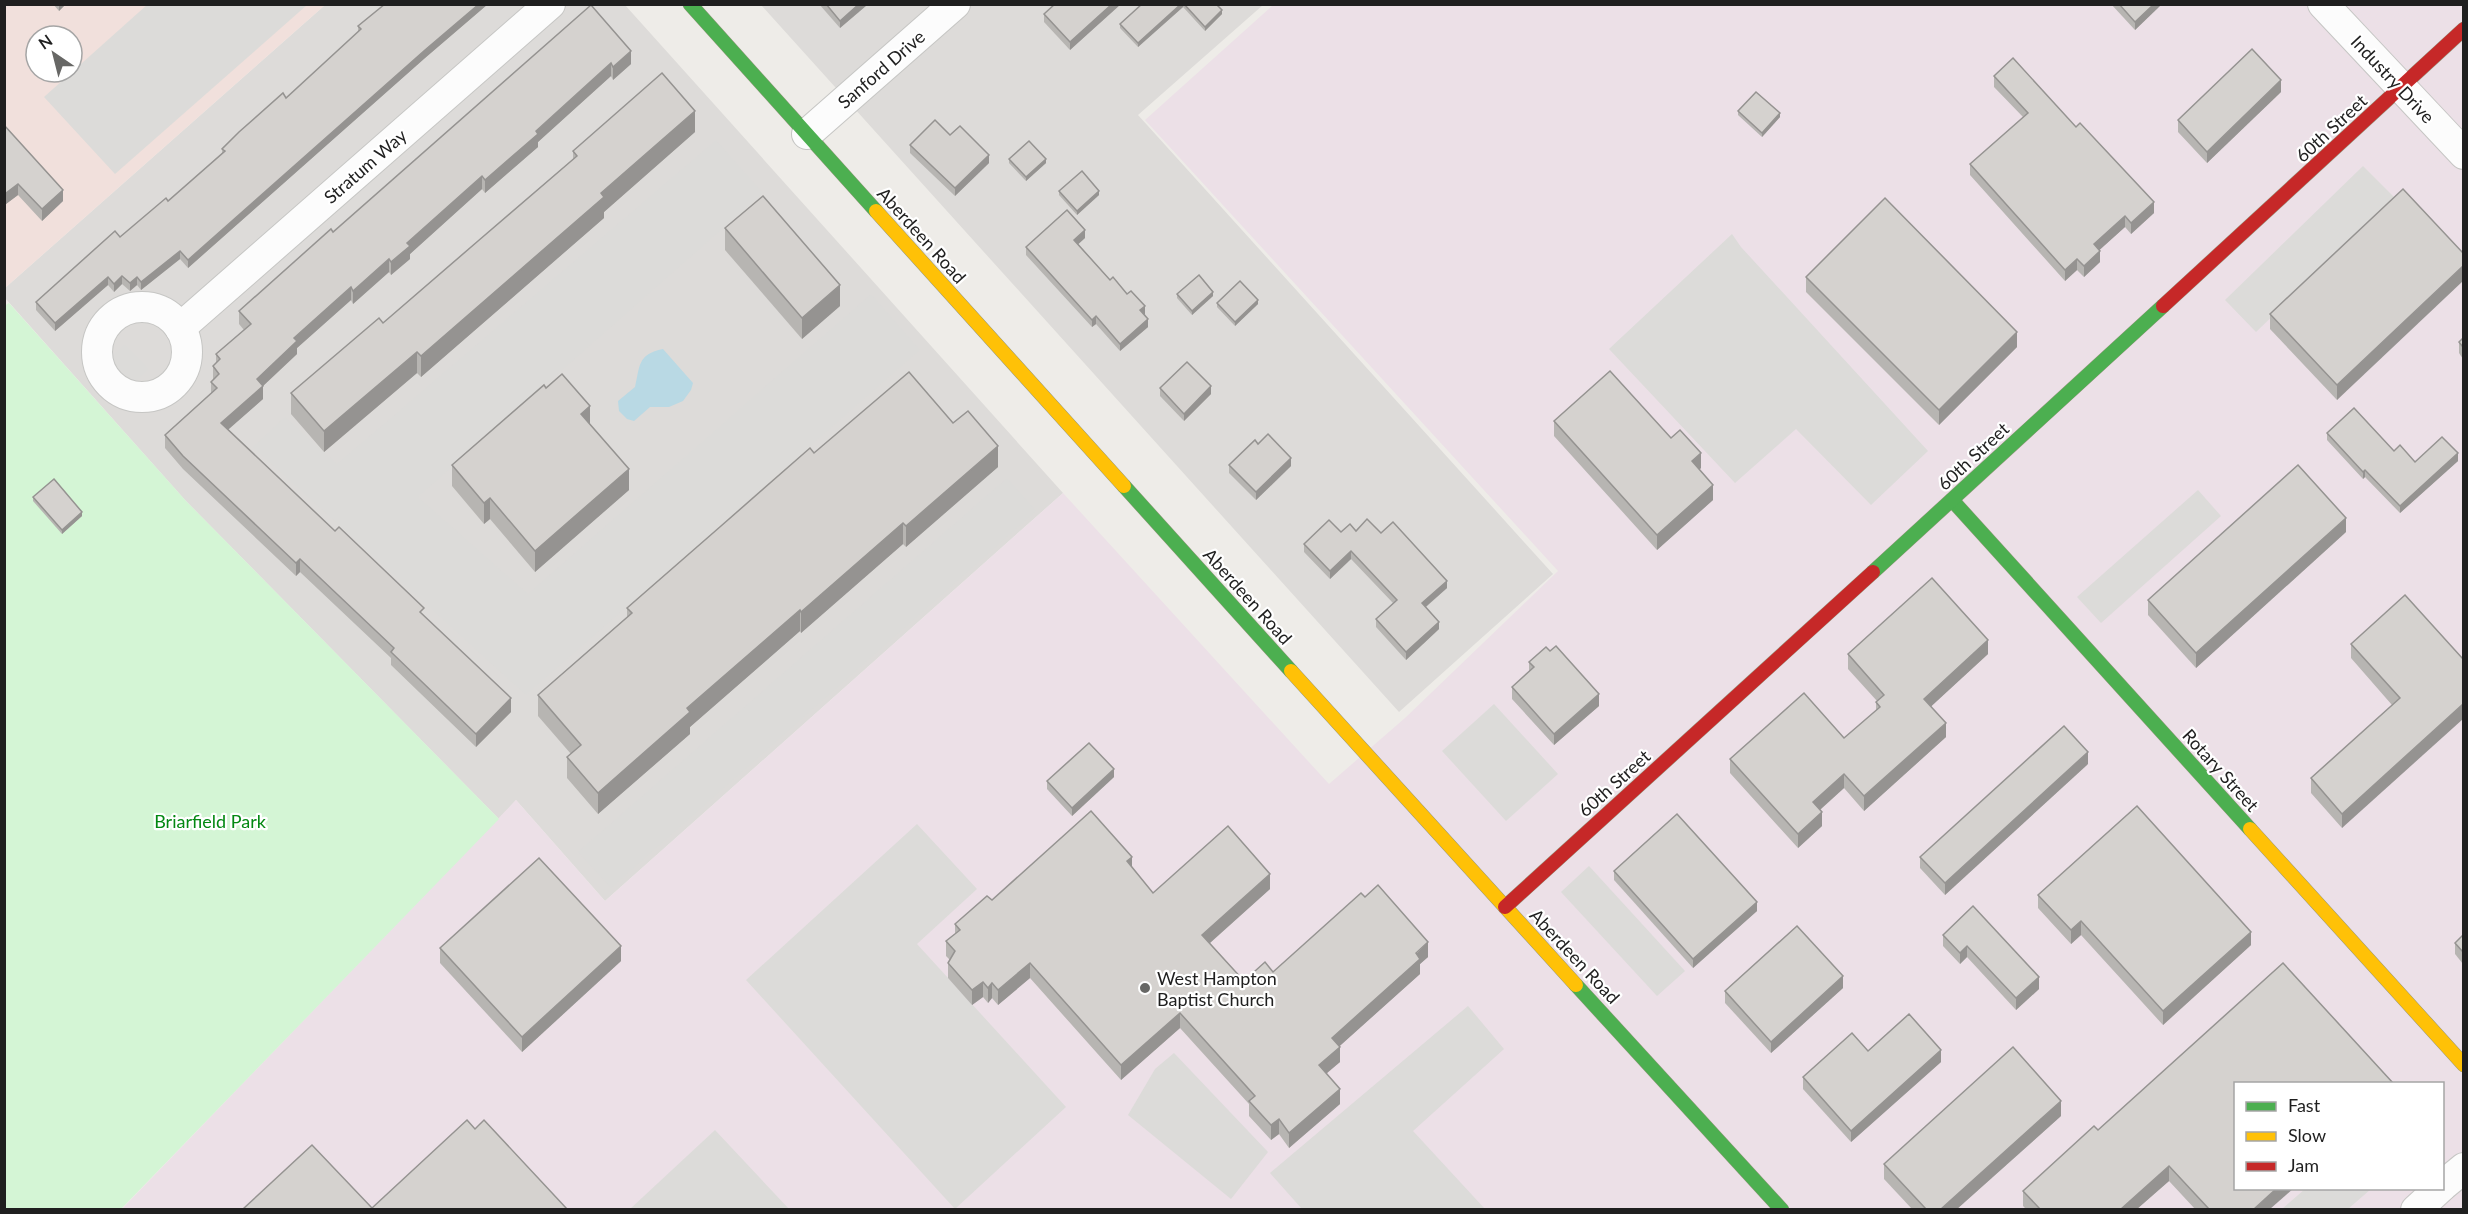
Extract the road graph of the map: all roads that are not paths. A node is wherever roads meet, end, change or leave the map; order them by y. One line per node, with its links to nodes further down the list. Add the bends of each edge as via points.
1 (550, 4): 9 (street, Stratum Way)
2 (690, 4): 7 (street, Aberdeen Road)
3 (955, 4): 7 (street, Sanford Drive)
4 (2323, 4): 6 (street, Industry Drive)
5 (2463, 29): 6 (street, 60th Street)
6 (2402, 87): 8 (street, Industry Drive); 10 (street, 60th Street)
7 (807, 135): 11 (street, Aberdeen Road)
8 (2463, 154)
9 (180, 328)
10 (1952, 500): 11 (street, 60th Street); 12 (street, Rotary Street)
11 (1505, 907): 16 (street, Aberdeen Road)
12 (2463, 1065)
13 (2463, 1168): 14 (street)
14 (2444, 1184)
15 (2438, 1190): 17 (street)
16 (1782, 1209)
17 (2416, 1209)

